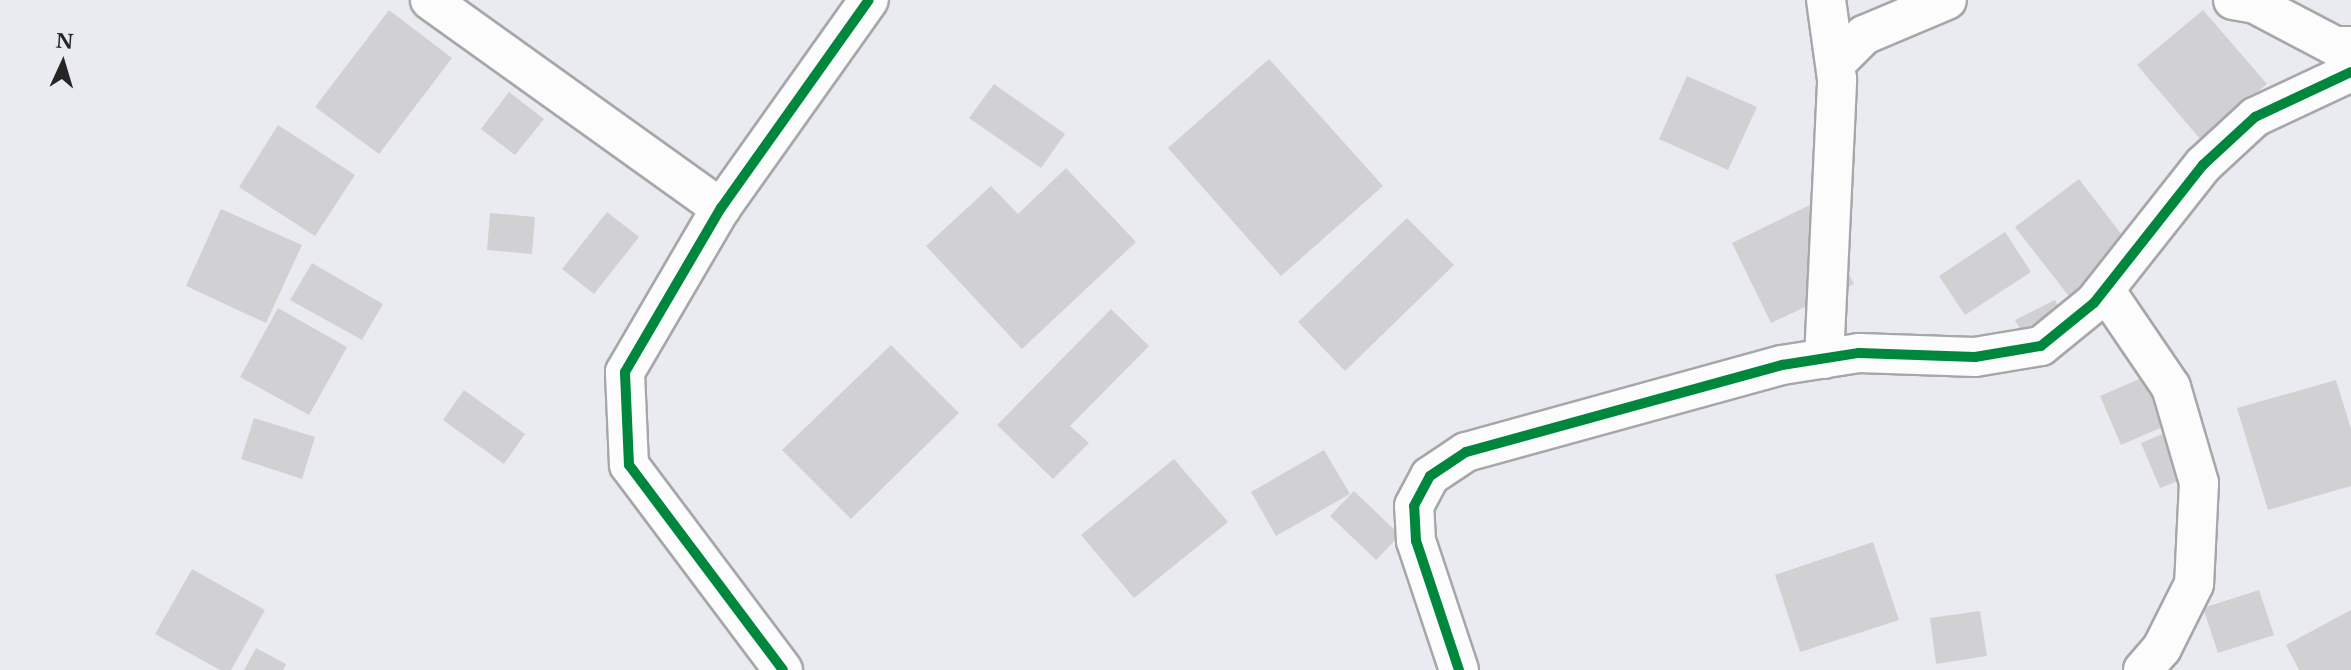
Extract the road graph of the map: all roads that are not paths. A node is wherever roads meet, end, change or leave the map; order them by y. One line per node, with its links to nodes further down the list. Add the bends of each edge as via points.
1 (430, 0): 9 (street)
2 (869, 0): 9 (street)
3 (1826, 0): 7 (street)
4 (1947, 0): 7 (street, via 1864,35)
5 (2233, 0): 6 (street, via 2255,4 2309,36)
6 (2351, 46)
7 (1836, 63): 11 (street)
8 (2351, 72): 10 (street, via 2255,117 2203,165)
9 (721, 208): 12 (street, via 625,372 629,465)
10 (2105, 290): 11 (street, via 2041,346 1975,357 1859,354); 14 (street, via 2171,387 2199,483 2194,584 2162,648)
11 (1824, 359): 13 (street, via 1466,452 1430,476 1415,506 1416,541)
12 (783, 670)
13 (1459, 670)
14 (2143, 670)

